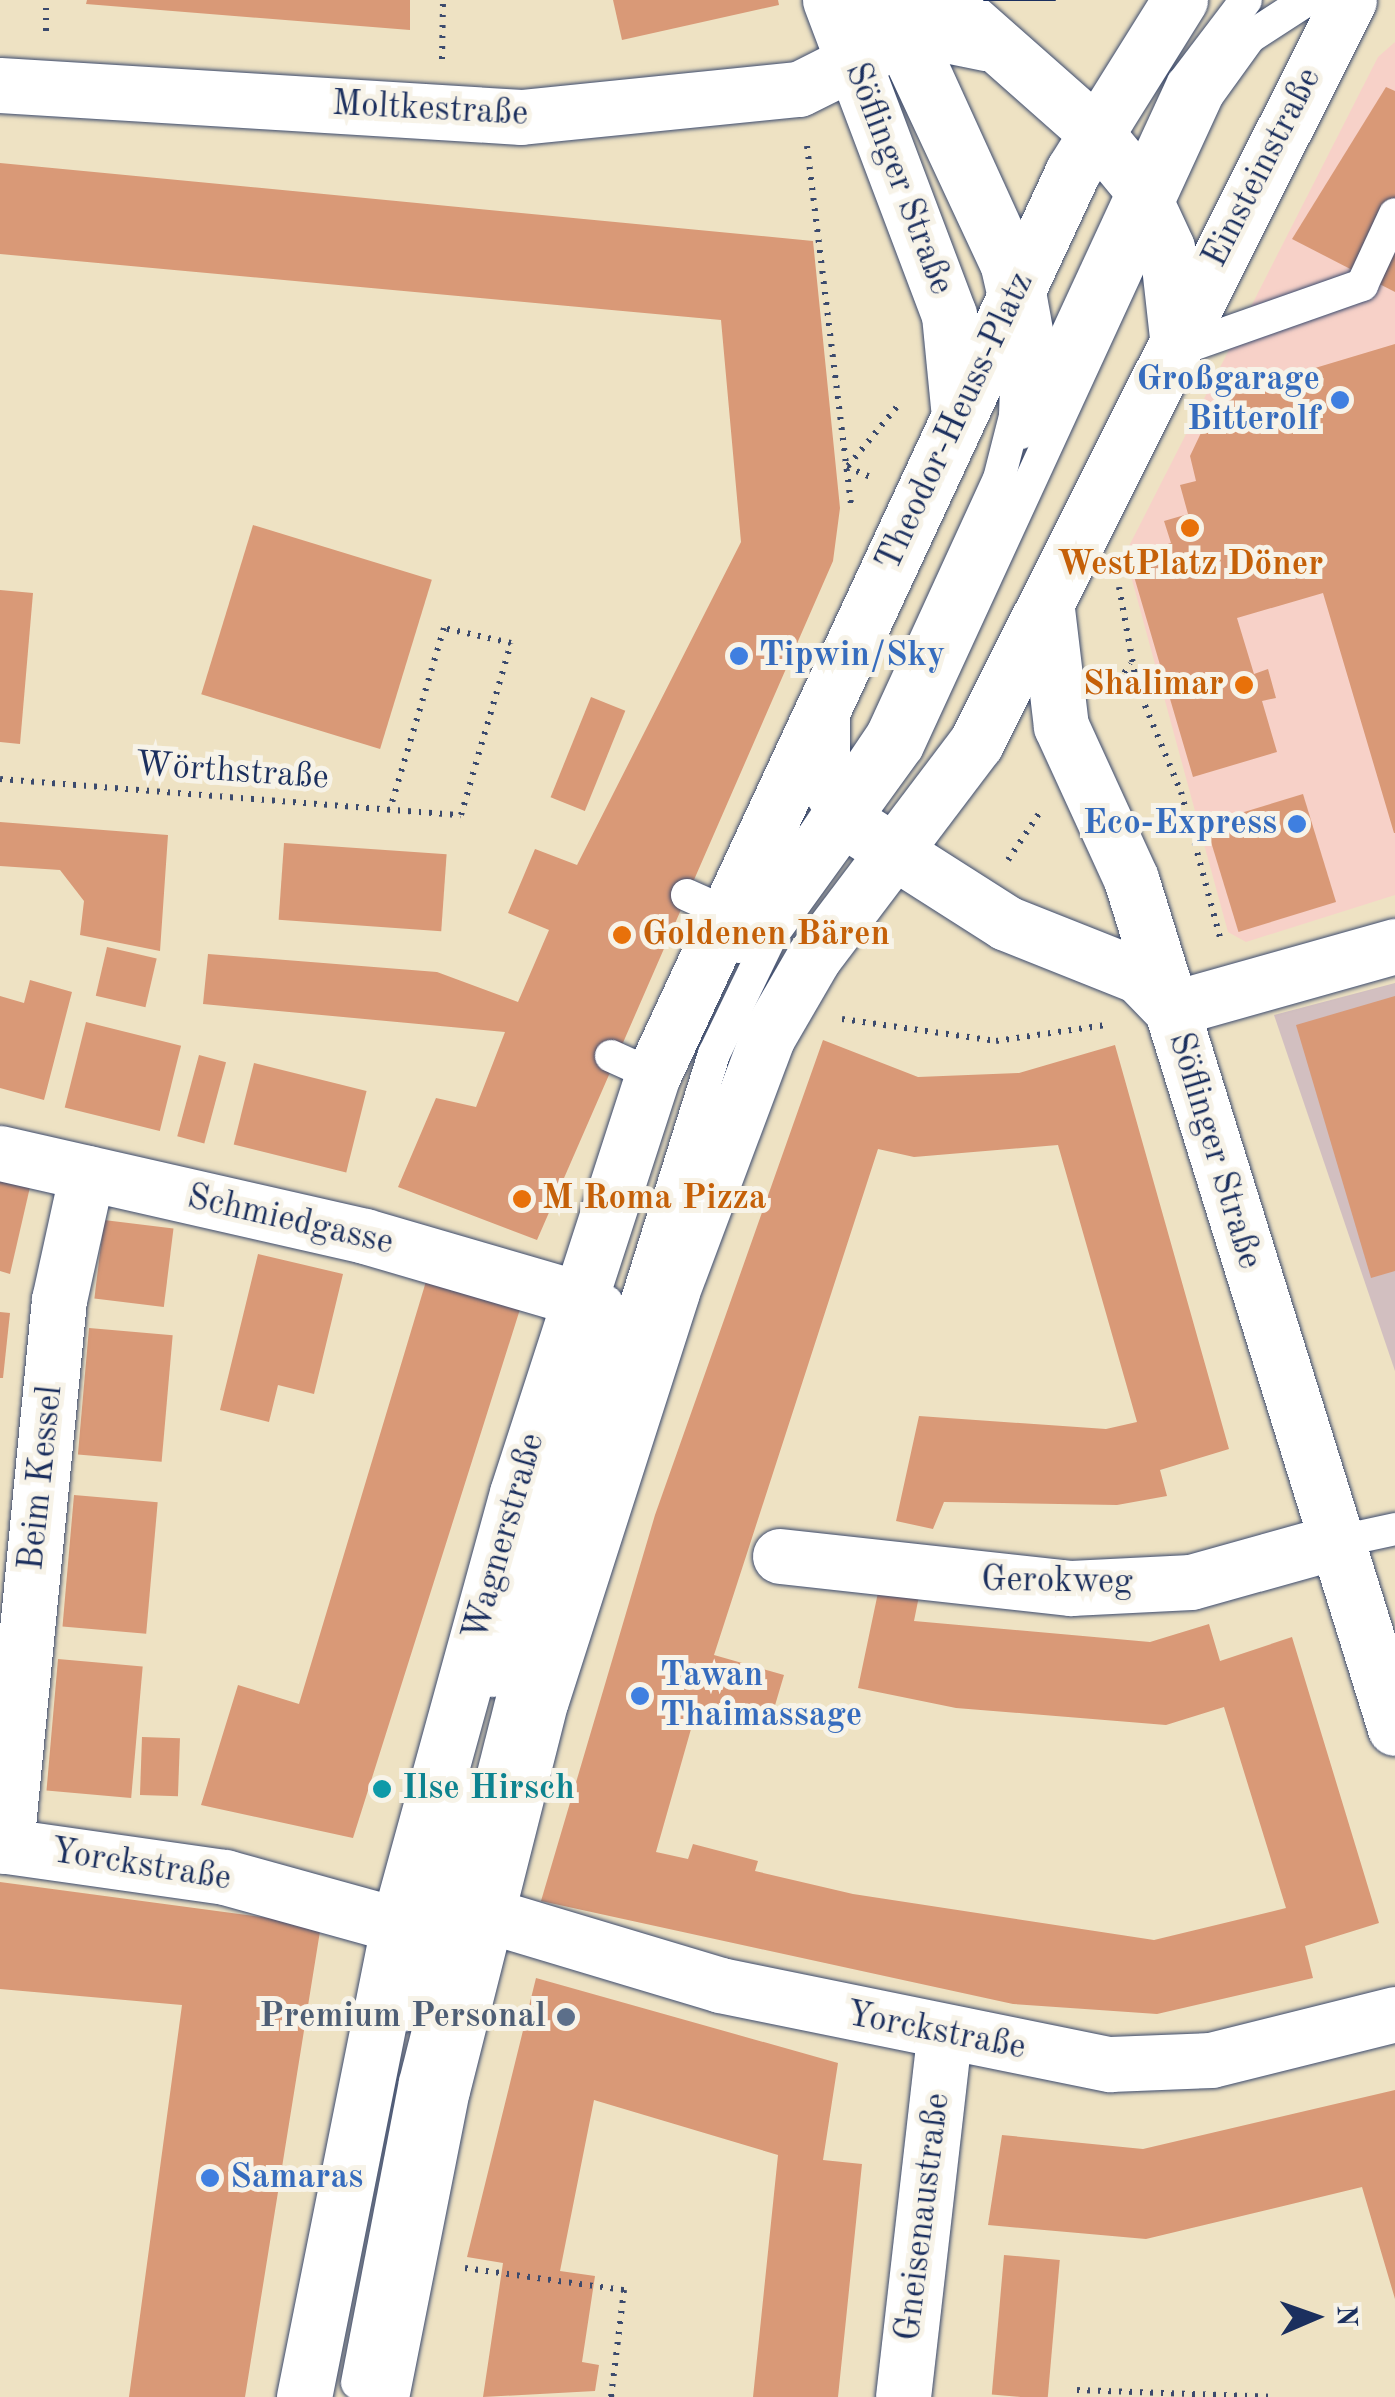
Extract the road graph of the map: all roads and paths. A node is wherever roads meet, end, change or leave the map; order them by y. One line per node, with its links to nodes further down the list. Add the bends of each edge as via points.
1 (830, 0): 6 (street, Söflinger Straße)
2 (1180, 0): 9 (street)
3 (1246, 0): 10 (lane, via 1193,65)
4 (1307, 0): 10 (lane, via 1263,26 1226,65)
5 (1349, 0): 13 (street, Einsteinstraße)
6 (897, 22): 8 (street, Moltkestraße); 9 (street, via 986,43); 12 (lane); 15 (street, Söflinger Straße, via 956,336)
7 (0, 85): 8 (street, Moltkestraße, via 521,117)
8 (799, 90): 16 (path)
9 (1094, 130): 10 (street); 12 (street, Theodor-Heuss-Platz)
10 (1145, 198): 13 (street, via 1172,270); 14 (lane); 17 (lane)
11 (1395, 214): 13 (lane, via 1362,285)
12 (1017, 289): 14 (lane); 15 (street, Theodor-Heuss-Platz); 17 (lane)
13 (1173, 345): 18 (street)
14 (1046, 380): 17 (lane)
15 (956, 420): 20 (street, Theodor-Heuss-Platz)
16 (847, 467)
17 (1009, 492): 23 (lane, via 883,732)
18 (1056, 578): 23 (street, via 976,743); 27 (street, Söflinger Straße, via 1045,629 1050,691 1118,846)
19 (1119, 586): 25 (path, via 1138,686 1181,792)
20 (823, 714): 23 (street, via 822,776); 30 (street, Wagnerstraße, via 706,904 632,1066)
21 (0, 779): 22 (path, Wörthstraße)
22 (390, 809): 22 (path, Wörthstraße, via 461,815 511,643 444,628)
23 (862, 830): 26 (street); 27 (street, via 1006,922 1139,976); 43 (lane, via 718,981 648,1168 433,1904); 44 (lane, via 741,992 672,1173 466,1873)
24 (1395, 946): 25 (street)
25 (1234, 990): 27 (street)
26 (781, 1009): 27 (path, via 958,1040 1040,1039); 36 (street, via 604,1496)
27 (1148, 1015): 32 (street, Söflinger Straße)
28 (0, 1153): 29 (street, Schmiedgasse)
29 (87, 1173): 30 (street, Schmiedgasse, via 365,1236); 35 (street, Beim Kessel, via 59,1300)
30 (578, 1298): 37 (street, Wagnerstraße)
31 (1395, 1529): 32 (lane)
32 (1332, 1543): 33 (street, Gerokweg, via 1192,1582 1071,1588); 34 (street, Söflinger Straße)
33 (780, 1556)
34 (1395, 1728)
35 (3, 1845): 37 (street, Yorckstraße, via 226,1878)
36 (484, 1914): 39 (street, Yorckstraße, via 720,1985); 40 (street)
37 (398, 1925): 42 (street, Wagnerstraße)
38 (1395, 2014): 39 (street, Yorckstraße, via 1211,2060 1110,2064)
39 (944, 2038): 47 (street, Gneisenaustraße)
40 (404, 2260): 45 (street); 46 (path, via 624,2290)
41 (1077, 2390): 48 (path)
42 (304, 2397)
43 (331, 2397)
44 (355, 2397)
45 (381, 2397)
46 (611, 2397)
47 (904, 2397)
48 (1274, 2397)

